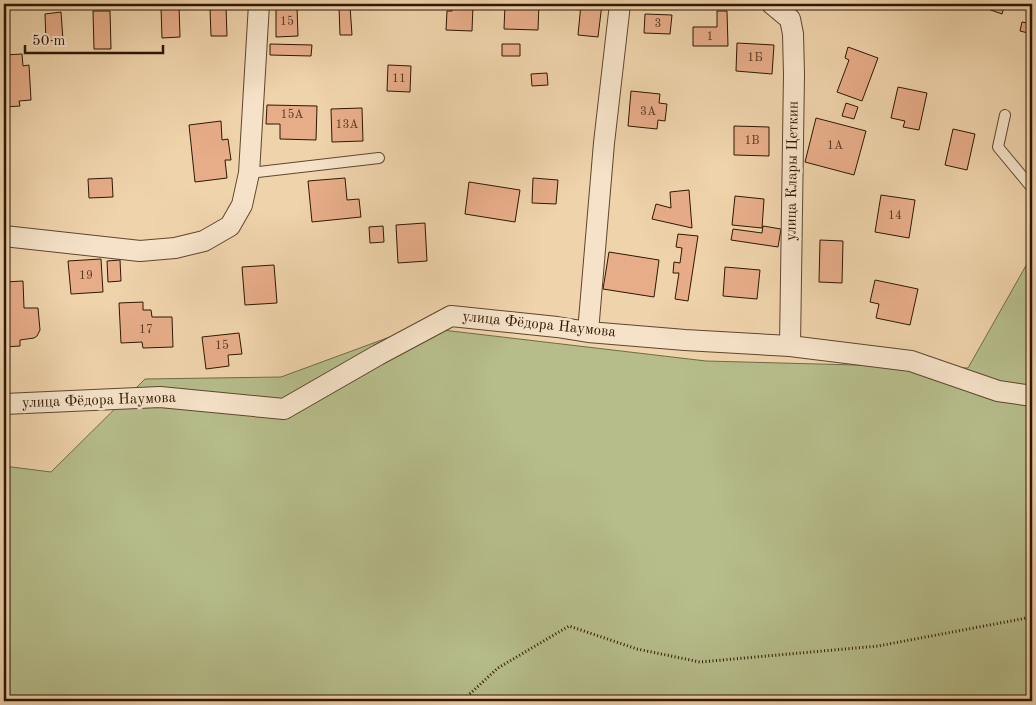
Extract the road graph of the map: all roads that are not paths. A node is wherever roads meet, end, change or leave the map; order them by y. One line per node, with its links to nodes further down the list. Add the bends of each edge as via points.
1 (259, 4): 6 (street)
2 (620, 4): 9 (street)
3 (772, 4): 10 (street, улица Клары Цеткин, via 790,19 793,34)
4 (1005, 115): 7 (lane, via 998,147)
5 (379, 158): 6 (lane)
6 (249, 173): 8 (street, via 242,205 230,226 204,241 140,251)
7 (1032, 188)
8 (4, 236)
9 (588, 332): 10 (street, улица Фёдора Наумова); 12 (street, улица Фёдора Наумова, via 450,316 284,409 160,397)
10 (790, 346): 11 (street, улица Фёдора Наумова, via 912,361 998,391)
11 (1032, 396)
12 (4, 404)

